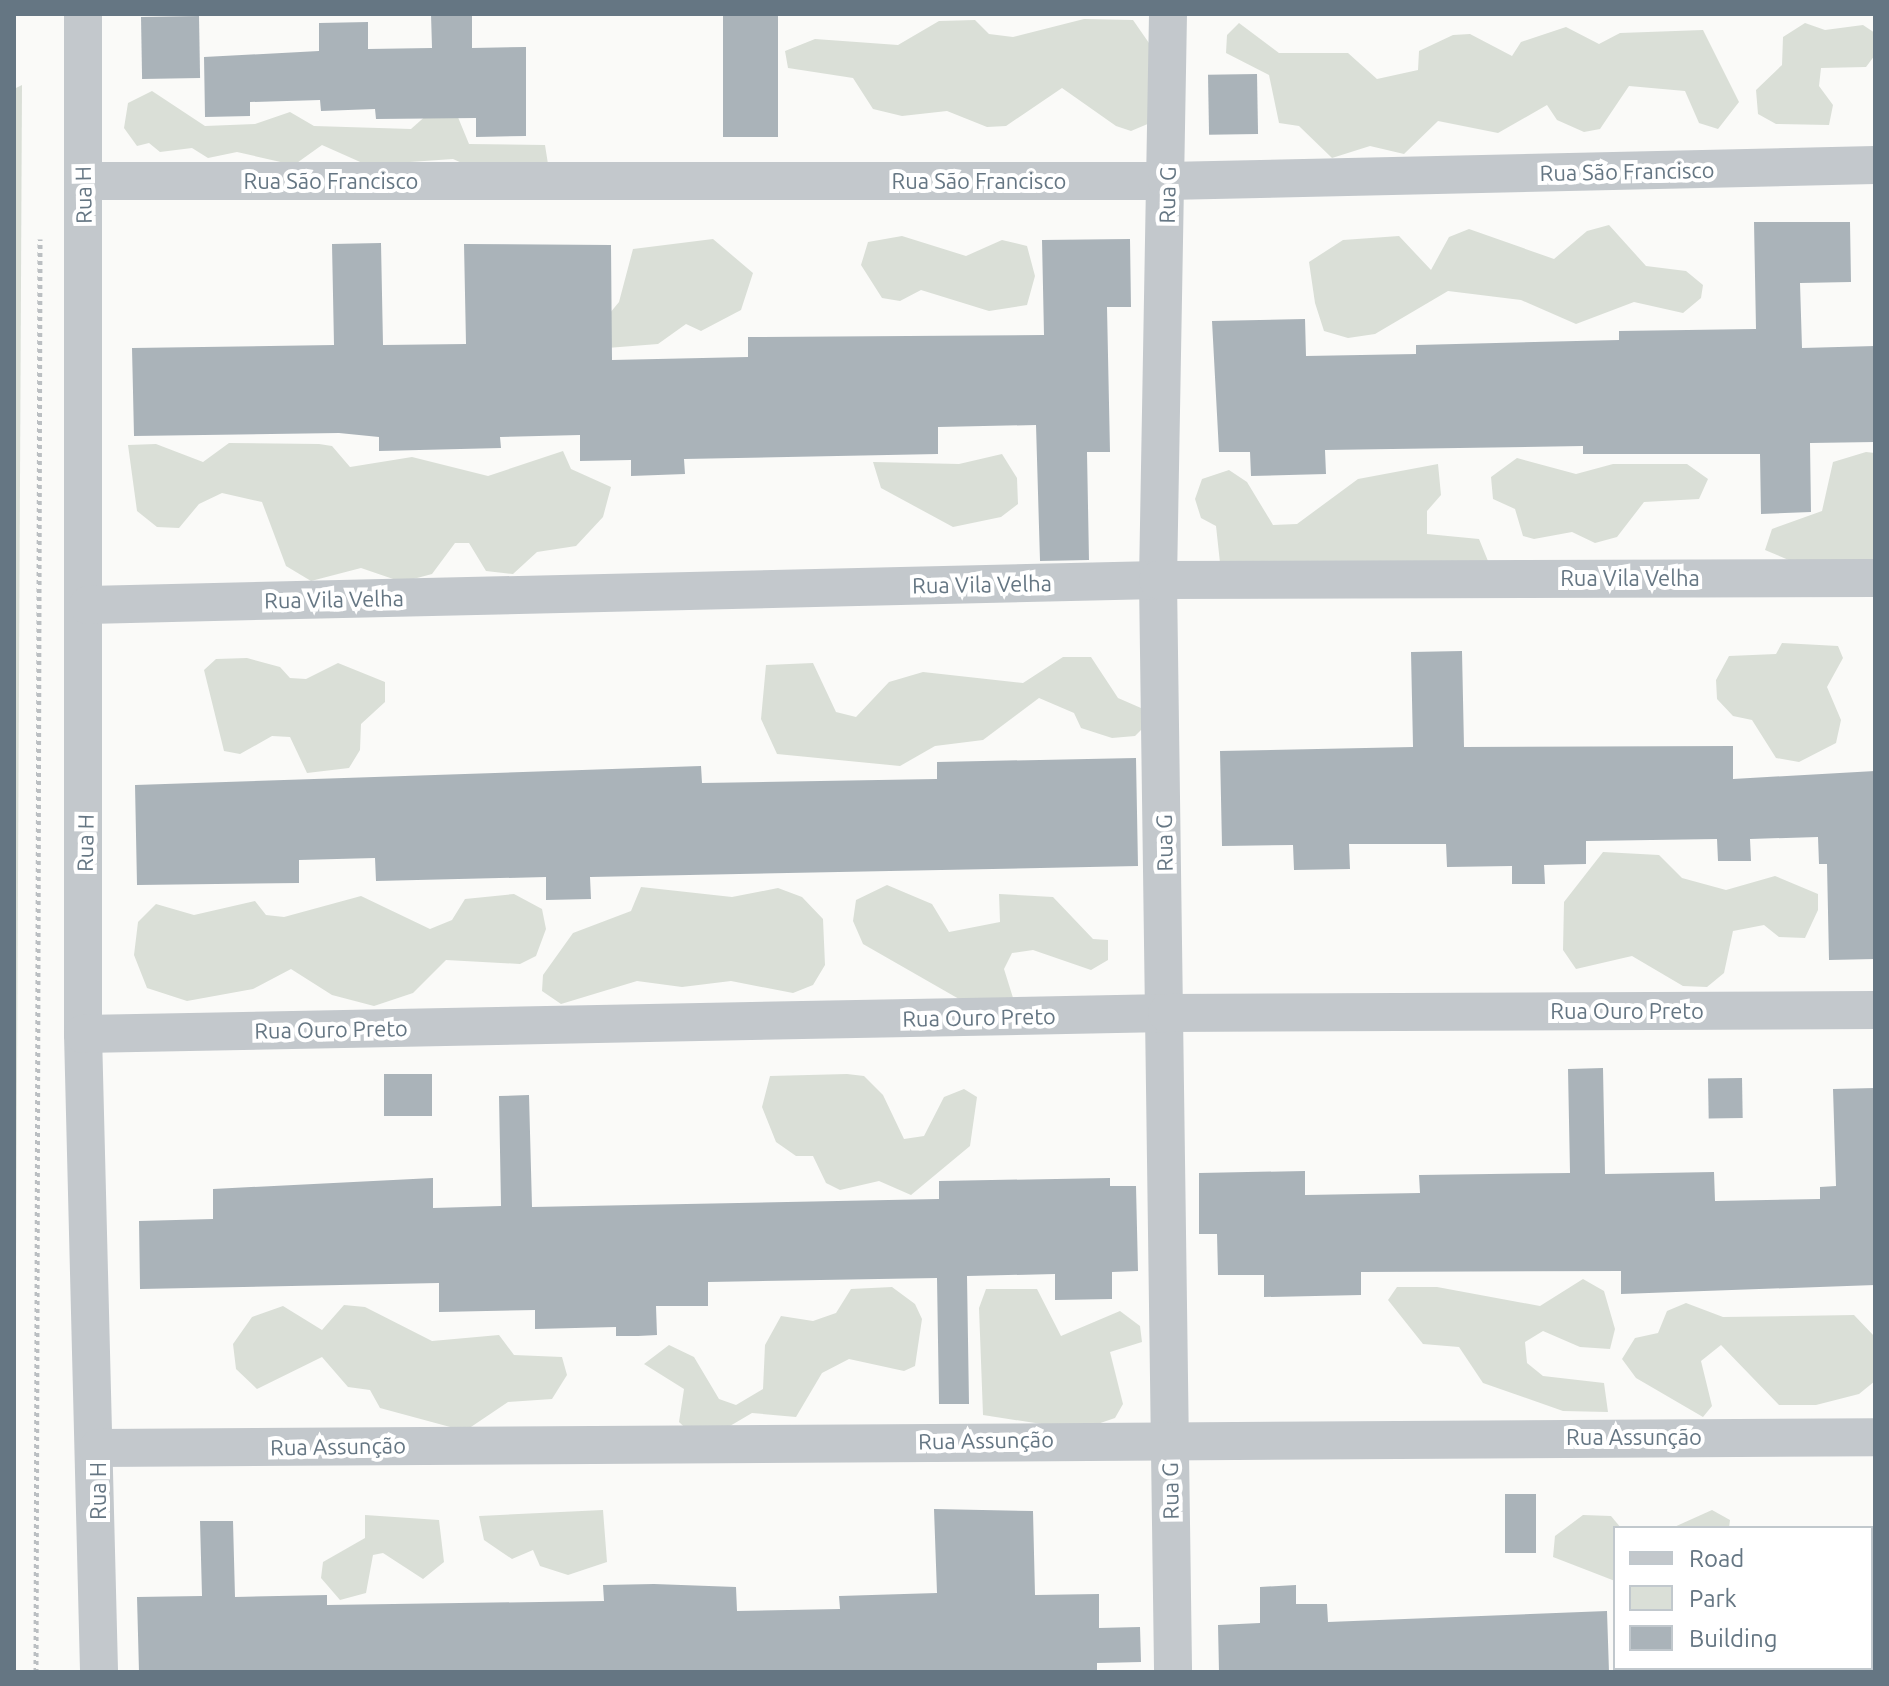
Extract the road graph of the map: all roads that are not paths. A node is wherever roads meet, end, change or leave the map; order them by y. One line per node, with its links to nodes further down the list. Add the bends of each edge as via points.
1 (83, 14): 4 (street, Rua H)
2 (1168, 14): 5 (street, Rua G)
3 (1875, 165): 5 (street, Rua São Francisco)
4 (83, 181): 5 (street, Rua São Francisco); 8 (street, Rua H)
5 (1167, 181): 7 (street, Rua G)
6 (1875, 578): 7 (street, Rua Vila Velha)
7 (1158, 580): 8 (street, Rua Vila Velha); 10 (street, Rua G)
8 (88, 605): 11 (street, Rua H)
9 (1875, 1010): 10 (street, Rua Ouro Preto)
10 (1167, 1013): 11 (street, Rua Ouro Preto); 13 (street, Rua G)
11 (83, 1034): 14 (street, Rua H)
12 (1875, 1437): 13 (street, Rua Assunção)
13 (1169, 1439): 14 (street, Rua Assunção); 16 (street, Rua G)
14 (98, 1448): 15 (street, Rua H)
15 (99, 1672)
16 (1173, 1672)

